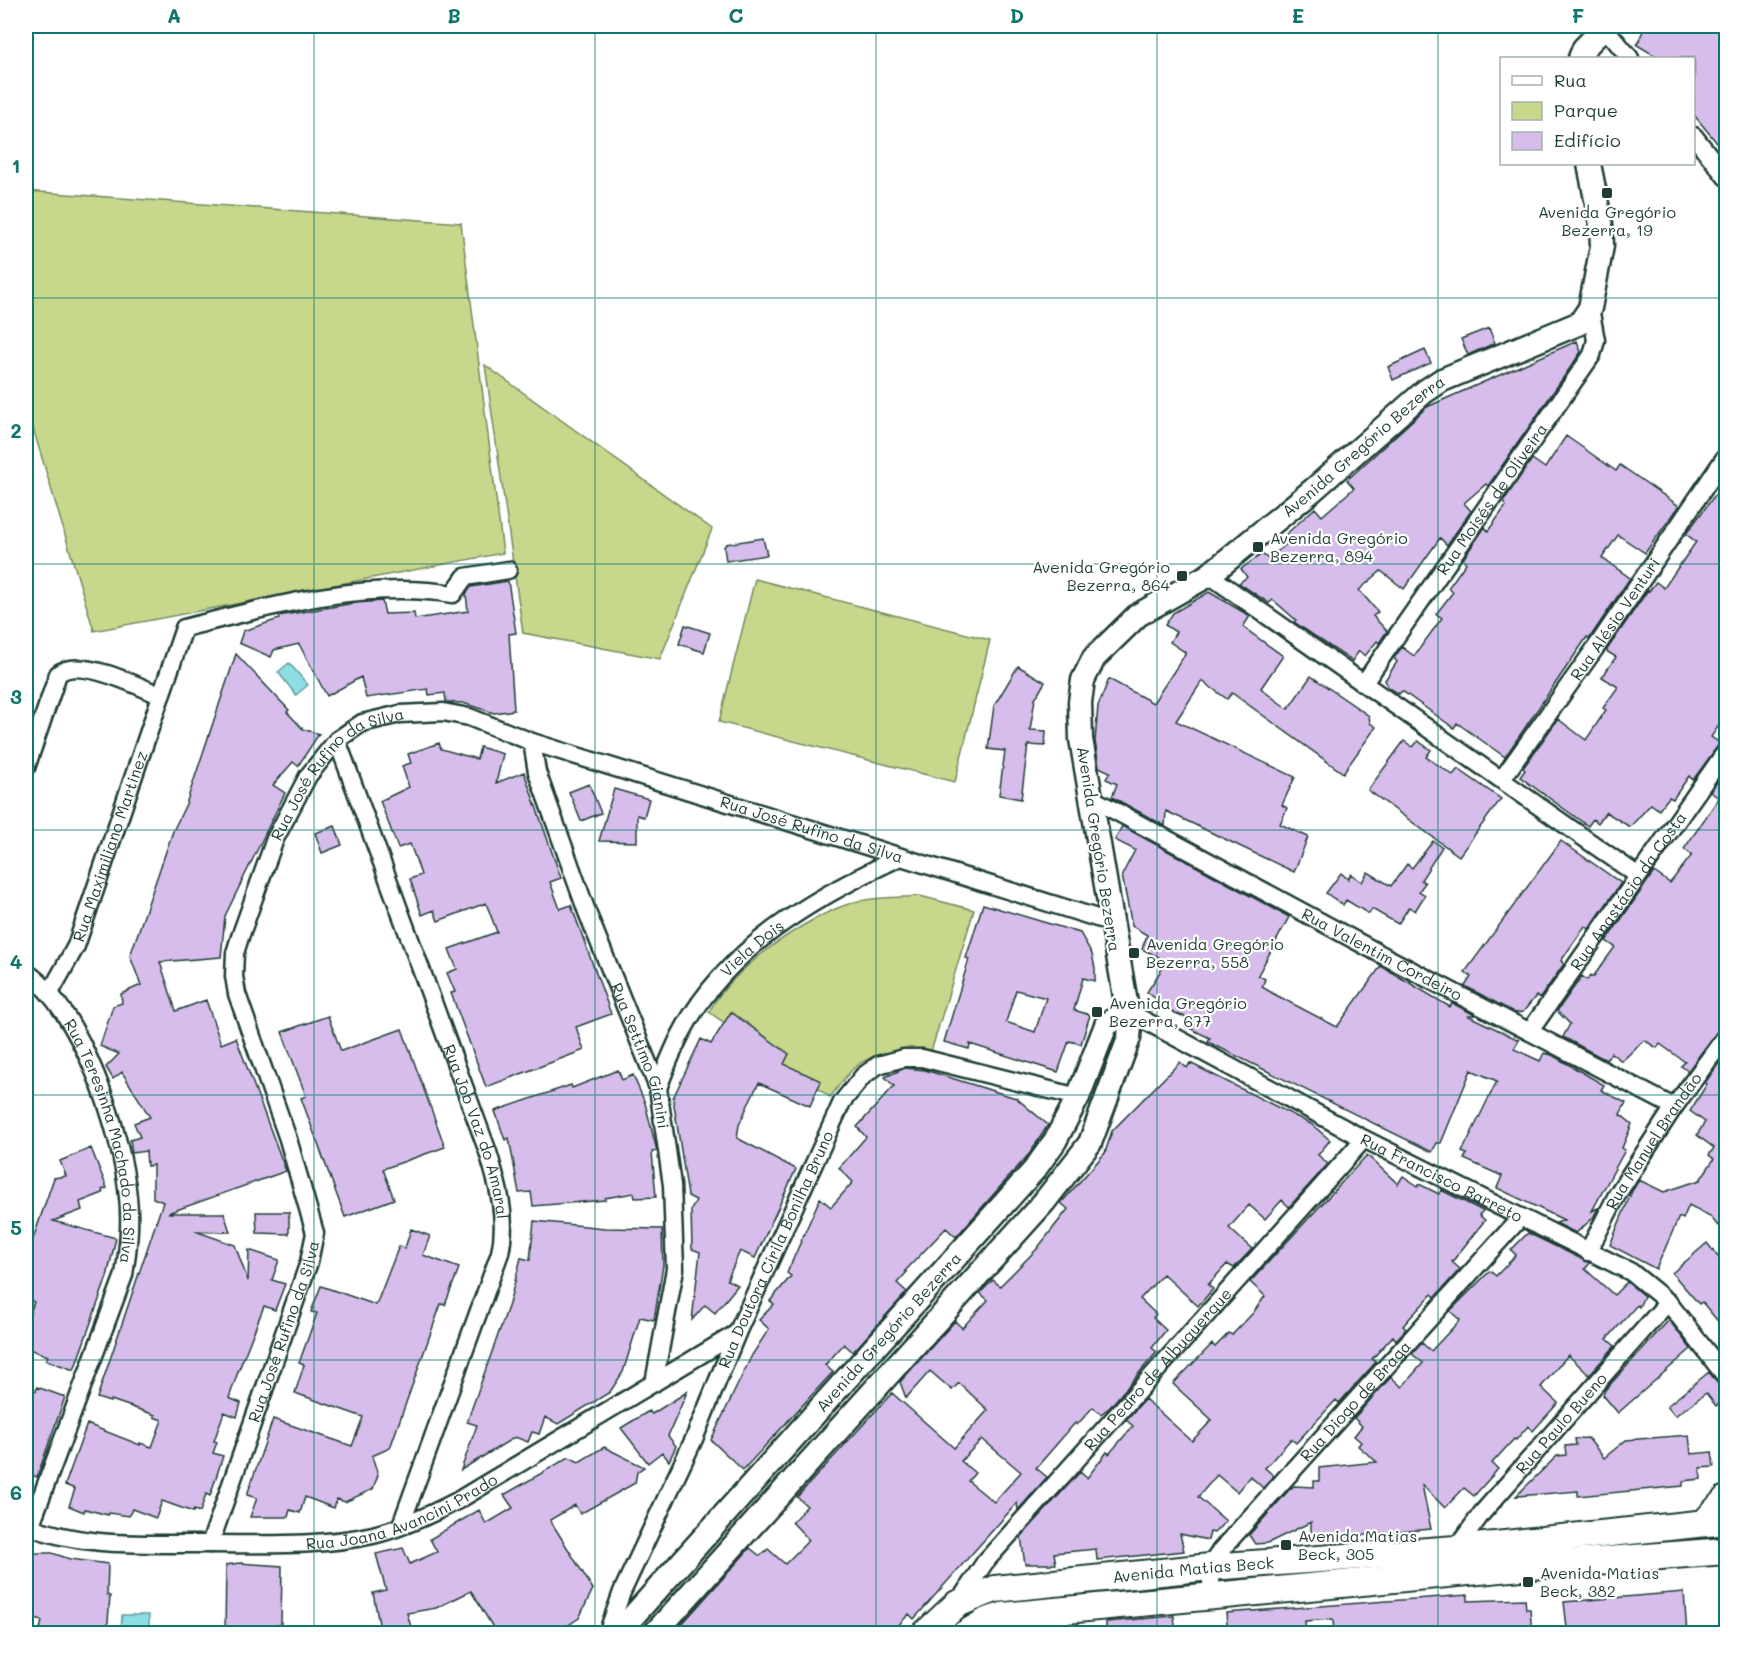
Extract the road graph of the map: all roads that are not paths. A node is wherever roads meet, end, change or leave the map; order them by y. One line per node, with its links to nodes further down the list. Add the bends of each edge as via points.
1 (1605, 26): 2 (street); 3 (street)
2 (1580, 57)
3 (1629, 57)
4 (1695, 137): 6 (street)
5 (1589, 165): 7 (street, via 1602,246)
6 (1726, 177)
7 (1590, 308): 10 (street, Avenida Gregório Bezerra, via 1580,323 1459,371 1424,392 1313,490); 11 (street, Rua Moisés de Oliveira, via 1596,340 1592,355)
8 (1726, 456): 17 (street, Rua Alésio Venturi)
9 (508, 570): 12 (street, Rua Maximiliano Martinez, via 465,577 453,594 414,588 287,602 184,628)
10 (1209, 574): 11 (street); 18 (street, Avenida Gregório Bezerra, via 1138,615 1094,658 1083,680 1080,702 1081,739)
11 (1364, 683): 17 (street)
12 (161, 696): 16 (street, via 103,673 74,667 58,674); 23 (street, Rua Maximiliano Martinez, via 76,946)
13 (337, 740): 14 (street, Rua José Rufino da Silva, via 362,723 421,711 469,717); 39 (street, Rua Job Vaz do Amaral, via 488,1152 502,1207 500,1253); 41 (street, Rua José Rufino da Silva, via 308,776 275,839 235,953 237,994 288,1139 315,1233 309,1262)
14 (532, 742): 19 (street, Rua José Rufino da Silva); 27 (street, Rua Settimo Gianini, via 537,772 579,891)
15 (1726, 751): 20 (street, Rua Anastácio da Costa)
16 (26, 768)
17 (1502, 779): 20 (street)
18 (1093, 799): 21 (street, Avenida Gregório Bezerra); 25 (street, Rua Valentim Cordeiro)
19 (898, 858): 21 (street, Rua José Rufino da Silva); 27 (street, Viela Dois, via 798,911 742,955 710,989 682,1032)
20 (1637, 875): 25 (street, Rua Anastácio da Costa)
21 (1113, 923): 24 (street, Avenida Gregório Bezerra)
22 (26, 972): 23 (street, Rua Teresinha Machado da Silva)
23 (50, 993): 40 (street, Rua Teresinha Machado da Silva, via 100,1086 117,1141 128,1197 130,1241 124,1275)
24 (1126, 1011): 28 (street, Avenida Gregório Bezerra, via 1106,1025); 30 (street, Rua Francisco Barreto); 49 (street, Avenida Gregório Bezerra, via 1129,1038 1090,1143 1068,1175)
25 (1530, 1031): 29 (street, Rua Valentim Cordeiro)
26 (1726, 1036): 29 (street, Rua Manuel Brandão)
27 (658, 1088): 36 (street, Rua Settimo Gianini, via 672,1185 675,1259)
28 (1078, 1098): 34 (street, Rua Doutora Cirila Bonilha Bruno, via 922,1058 878,1065 863,1076 842,1102); 48 (street, Avenida Gregório Bezerra, via 1035,1169)
29 (1674, 1107): 32 (street, Rua Manuel Brandão, via 1618,1193)
30 (1364, 1139): 31 (street, Rua Francisco Barreto); 46 (street, Rua Pedro de Albuquerque, via 985,1562)
31 (1521, 1217): 32 (street, Rua Francisco Barreto); 44 (street, Rua Diogo de Braga, via 1220,1551)
32 (1588, 1252): 33 (street, Rua Francisco Barreto, via 1631,1272)
33 (1668, 1302): 35 (street, Rua Francisco Barreto); 42 (street, Rua Paulo Bueno, via 1482,1513)
34 (737, 1333): 36 (street, Rua Joana Avancini Prado); 47 (street, Rua Doutora Cirila Bonilha Bruno)
35 (1726, 1377)
36 (654, 1383): 39 (street, Rua Joana Avancini Prado, via 457,1501)
37 (1726, 1499): 38 (main road)
38 (1716, 1521): 42 (main road, Avenida Matias Beck)
39 (401, 1525): 41 (street, Rua Joana Avancini Prado, via 373,1534 306,1543)
40 (28, 1526): 41 (street, Rua Joana Avancini Prado, via 78,1541)
41 (210, 1544)
42 (1456, 1549): 44 (main road, Avenida Matias Beck)
43 (1726, 1551): 45 (main road, Avenida Matias Beck)
44 (1210, 1567): 45 (street); 46 (main road, Avenida Matias Beck, via 995,1589)
45 (1212, 1595): 51 (main road, Avenida Matias Beck, via 1002,1616)
46 (957, 1604): 50 (main road, Avenida Matias Beck)
47 (607, 1634)
48 (617, 1634)
49 (654, 1634)
50 (925, 1634)
51 (965, 1634)

